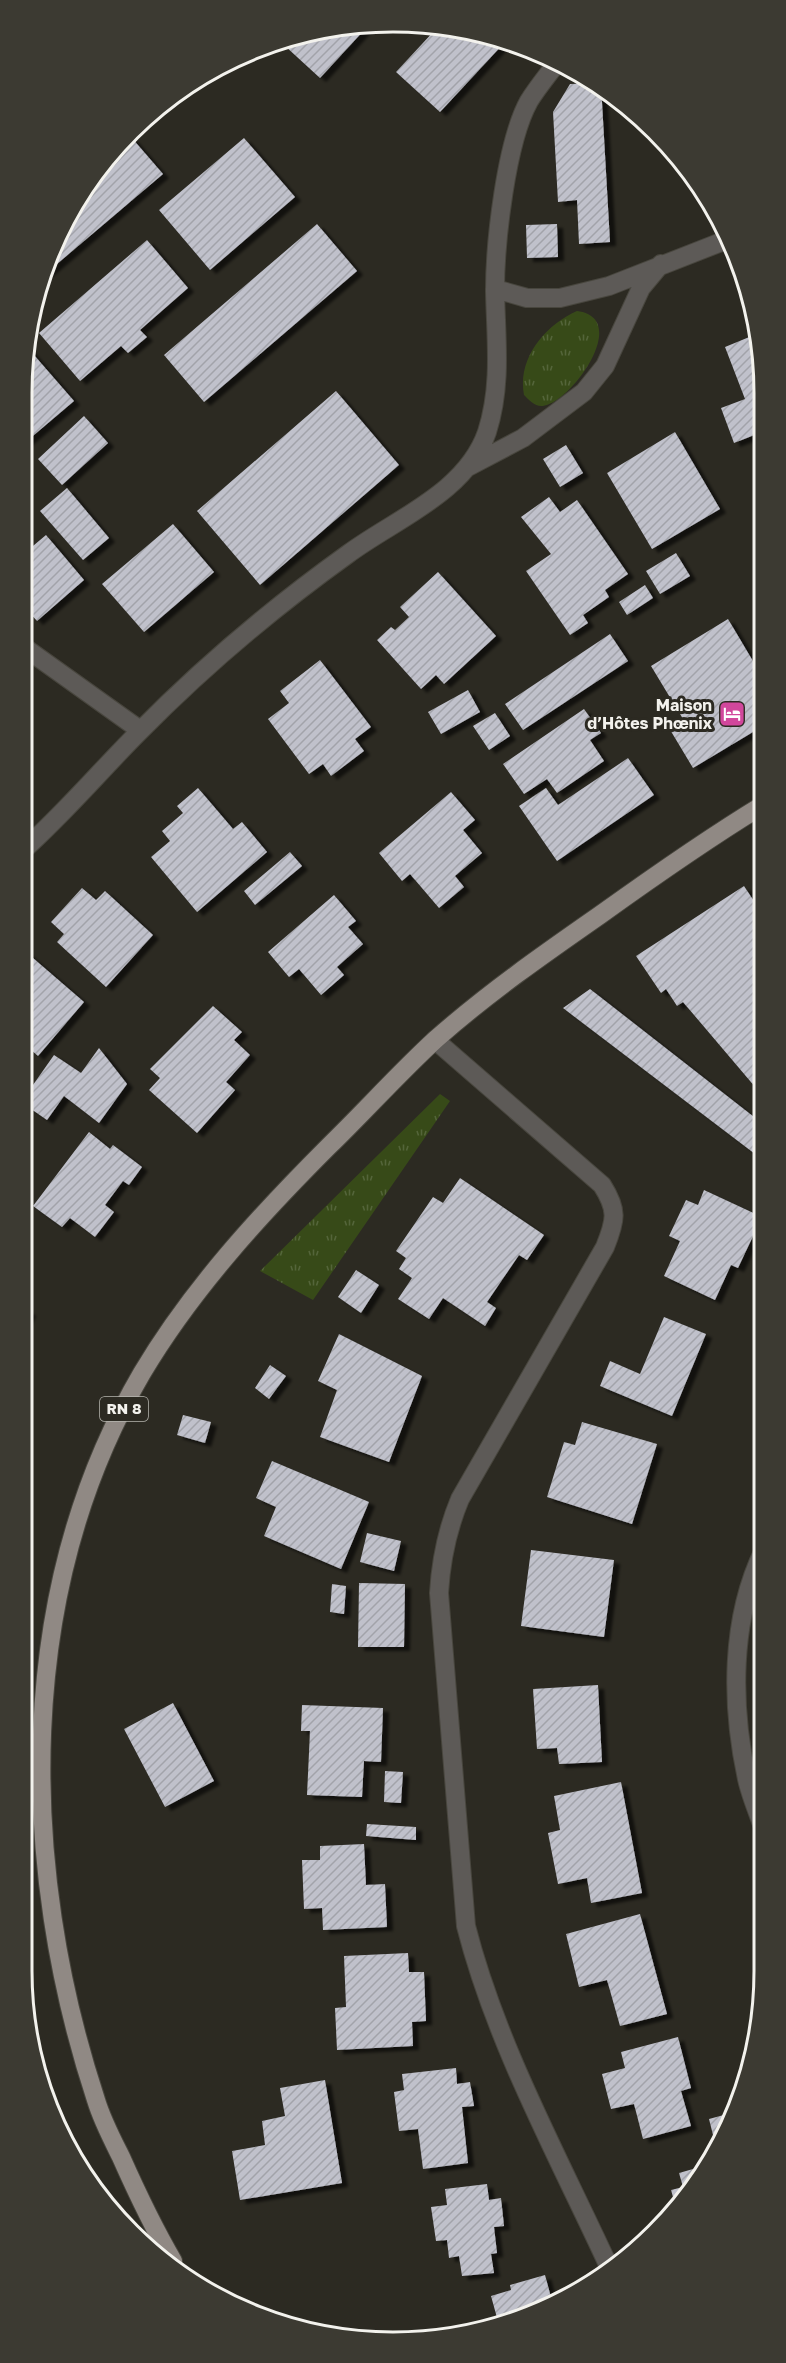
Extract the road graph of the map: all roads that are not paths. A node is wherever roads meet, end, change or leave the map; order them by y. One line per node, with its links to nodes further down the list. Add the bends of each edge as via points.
1 (553, 69): 4 (street, via 528,103 510,158)
2 (721, 242): 3 (street)
3 (661, 264): 4 (street, via 609,286 560,298 527,298); 5 (street, via 640,288 605,366 584,392 523,438)
4 (495, 289): 5 (street, via 499,350 495,399 486,434)
5 (467, 468): 7 (street, via 434,497 293,595)
6 (32, 653): 7 (street)
7 (140, 730): 9 (street)
8 (754, 811): 10 (main road, RN 8, via 511,977)
9 (32, 841)
10 (435, 1040): 13 (main road, RN 8, via 235,1245 142,1373 111,1434 85,1502 61,1587 47,1666 41,1756 42,1836 51,1916 63,1987 97,2105); 14 (street, via 602,1185 613,1203 614,1224 605,1247 460,1499 441,1560 439,1593 465,1916 476,1964 497,2023)
11 (754, 1575): 12 (street, via 745,1597 737,1695 748,1781)
12 (754, 1799)
13 (168, 2253)
14 (607, 2262)

